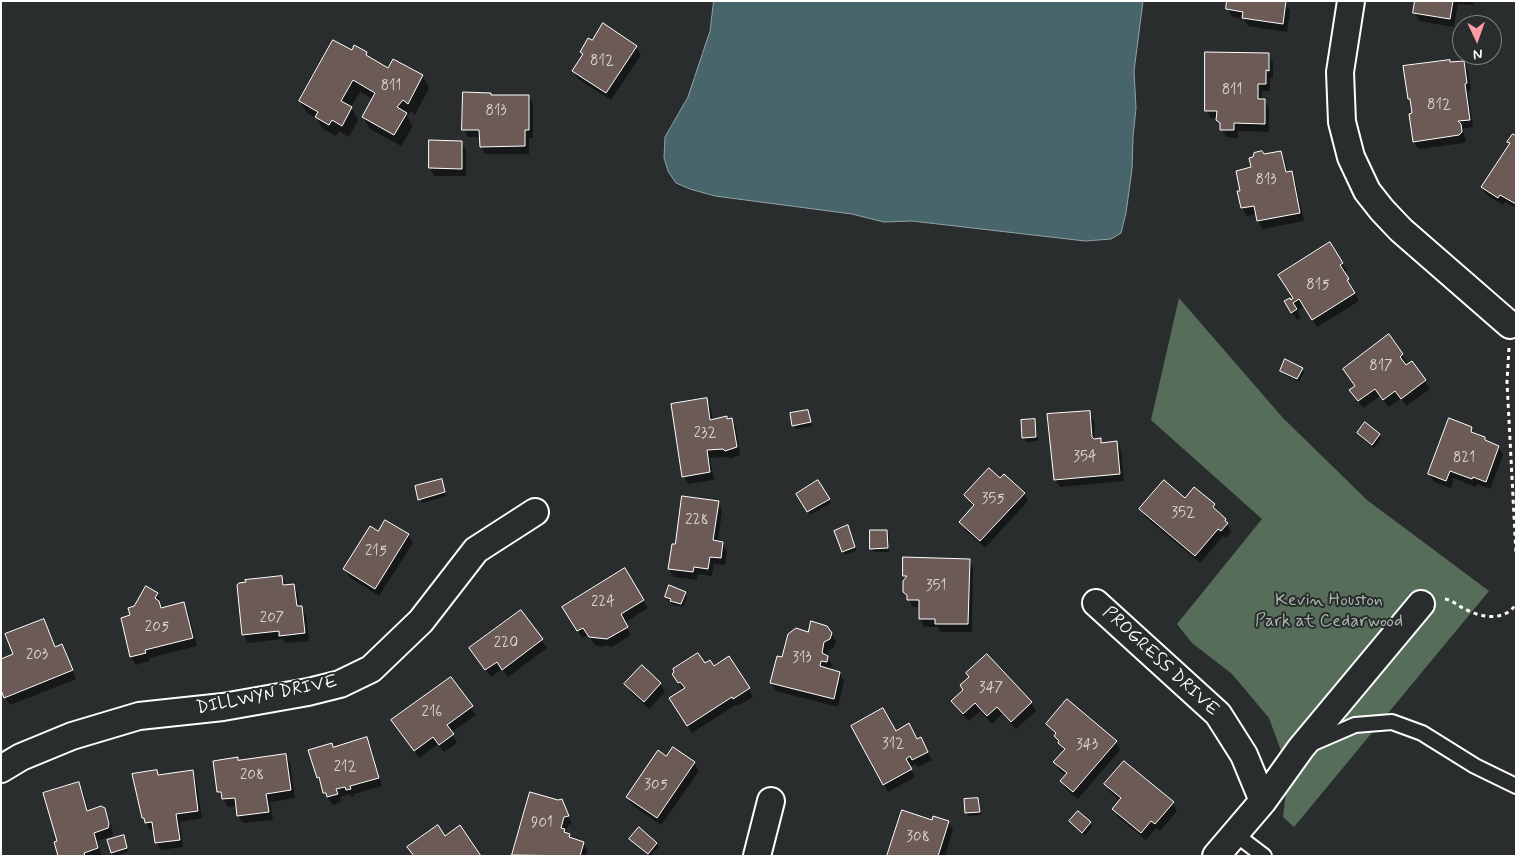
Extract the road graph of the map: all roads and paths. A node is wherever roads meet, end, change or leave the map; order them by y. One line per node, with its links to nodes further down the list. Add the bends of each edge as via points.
1 (1351, 1): 2 (street, via 1340,72 1342,122 1351,157 1367,190 1401,230)
2 (1510, 325): 4 (path, via 1507,382)
3 (535, 512): 9 (street, DILLWYN DRIVE, via 476,550 421,621 371,669 340,684 223,707 139,716 72,736)
4 (1516, 554)
5 (1096, 603): 12 (street, PROGRESS DRIVE, via 1218,714 1244,755)
6 (1421, 604): 7 (path, via 1434,598 1449,600 1480,615 1500,617); 8 (street)
7 (1516, 604)
8 (1301, 748): 10 (lane, via 1355,725 1392,722 1422,733 1475,766); 12 (street)
9 (1, 769)
10 (1516, 786)
11 (771, 801): 14 (street)
12 (1263, 801): 13 (street)
13 (1235, 834): 15 (street); 16 (lane)
14 (757, 856)
15 (1216, 856)
16 (1264, 856)

